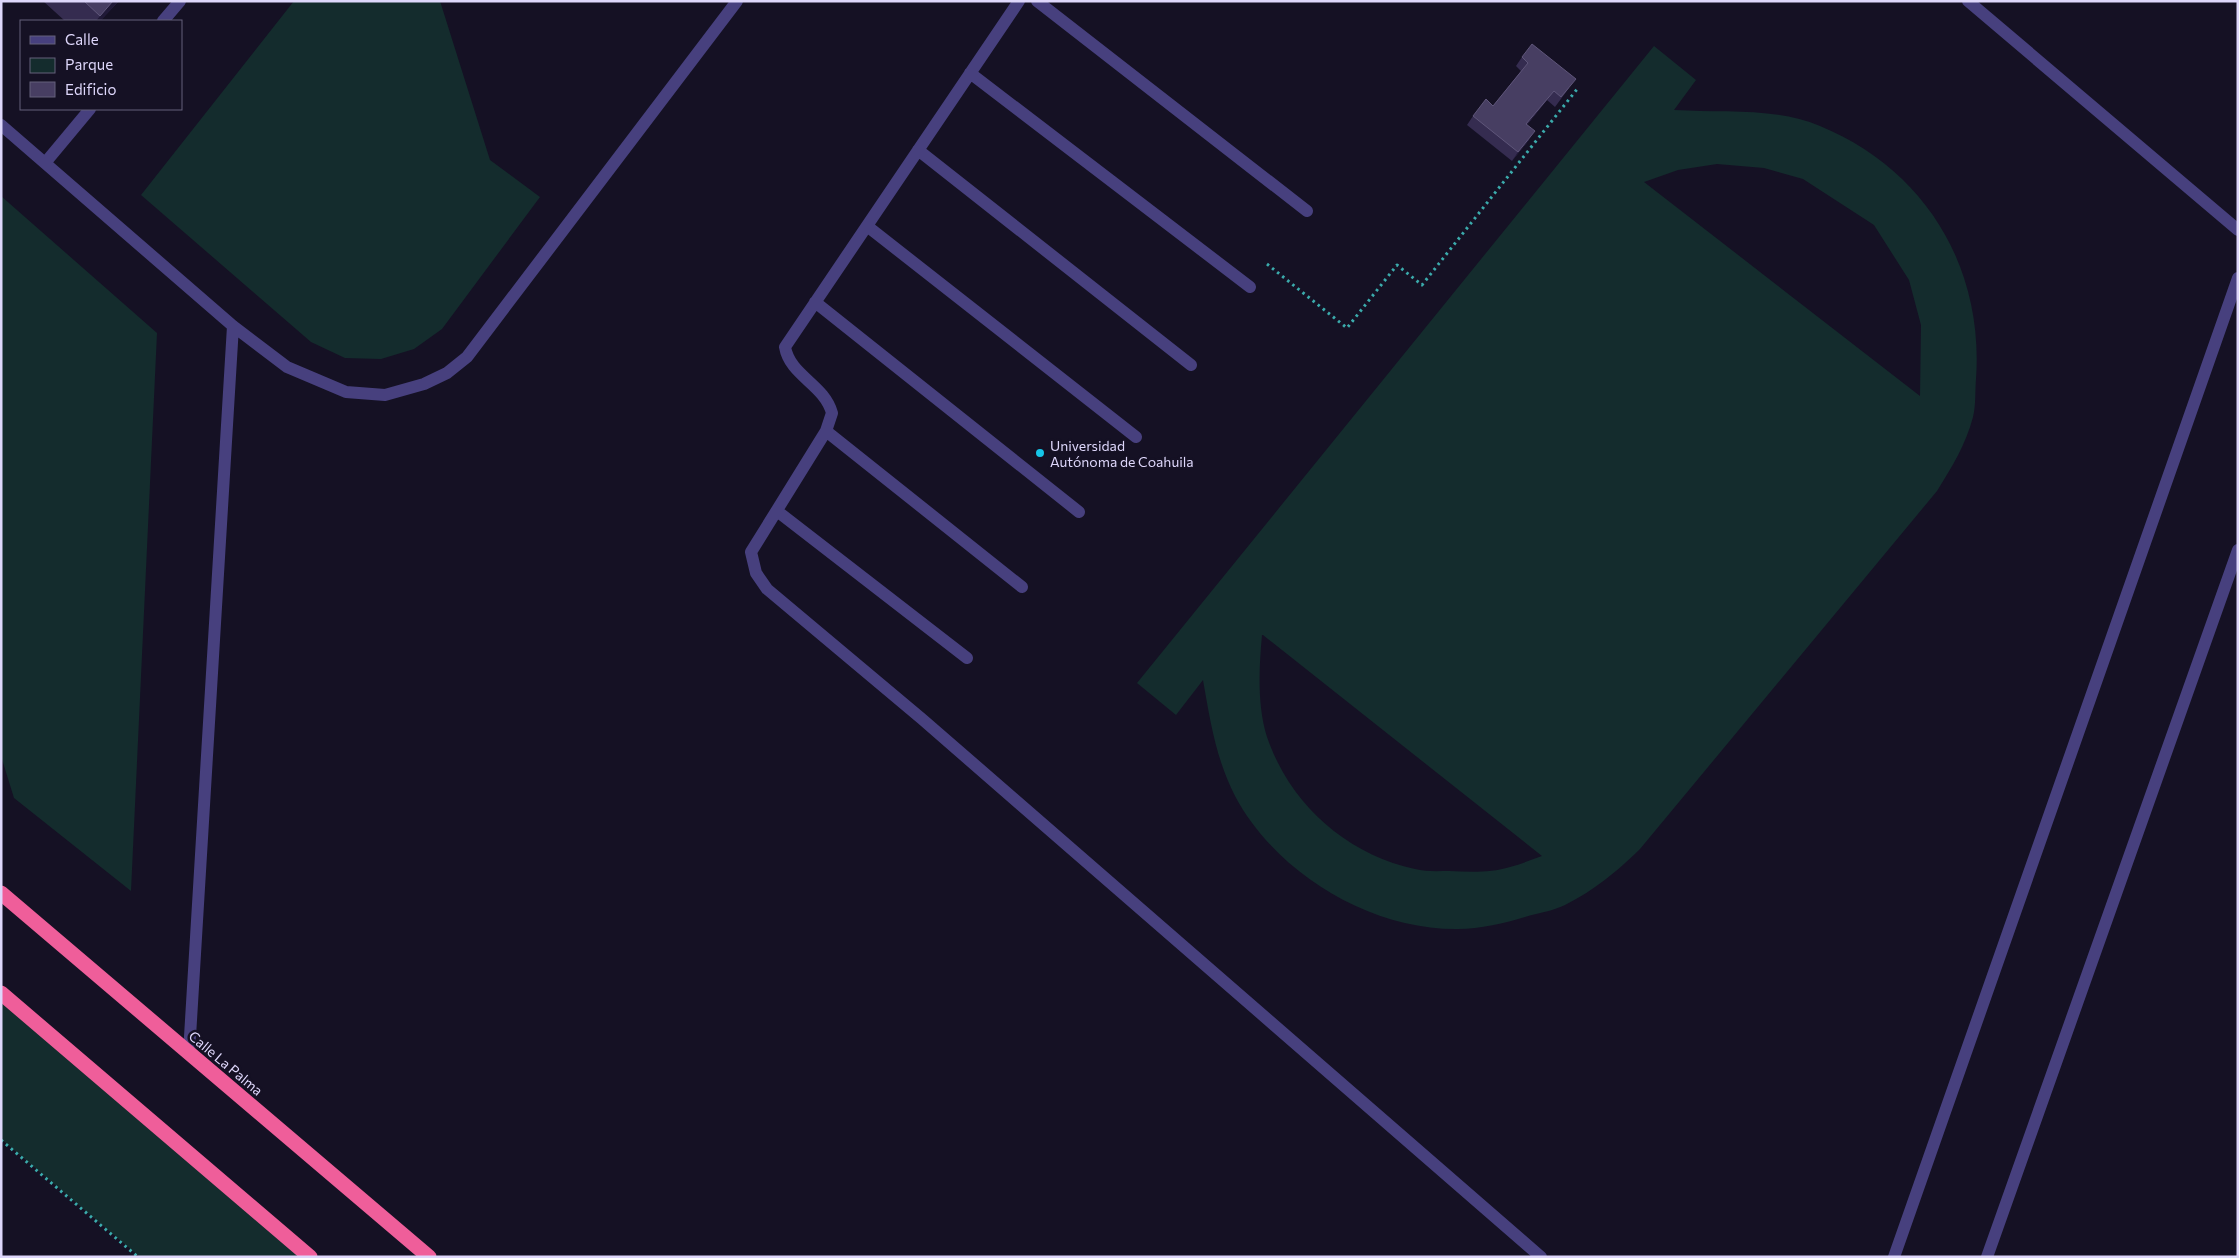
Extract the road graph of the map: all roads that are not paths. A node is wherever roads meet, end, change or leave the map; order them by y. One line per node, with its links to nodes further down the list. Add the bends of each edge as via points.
1 (180, 1): 6 (street)
2 (737, 1): 18 (street, via 467,357 447,373 424,384 385,395 346,392 288,367)
3 (1019, 1): 7 (street)
4 (1037, 1): 12 (street)
5 (1968, 1): 14 (street)
6 (164, 20)
7 (970, 73): 10 (street); 16 (street)
8 (89, 110): 11 (street)
9 (1, 125): 11 (street)
10 (918, 150): 13 (street); 19 (street)
11 (45, 163): 18 (street)
12 (1308, 211)
13 (867, 226): 17 (street); 21 (street)
14 (2238, 230)
15 (2238, 278): 33 (street)
16 (1250, 287)
17 (815, 302): 20 (street, via 785,347 792,366 829,403 832,413); 23 (street)
18 (233, 326): 29 (street)
19 (1191, 365)
20 (826, 431): 22 (street); 25 (street)
21 (1136, 437)
22 (777, 511): 26 (street); 32 (street, via 751,552 756,573 767,589)
23 (1079, 512)
24 (2238, 550): 34 (street)
25 (1022, 587)
26 (967, 658)
27 (1, 893): 29 (highway, Calle La Palma)
28 (1, 993): 30 (highway)
29 (189, 1053): 31 (highway, Calle La Palma)
30 (310, 1257)
31 (429, 1257)
32 (1541, 1257)
33 (1894, 1257)
34 (1987, 1257)

